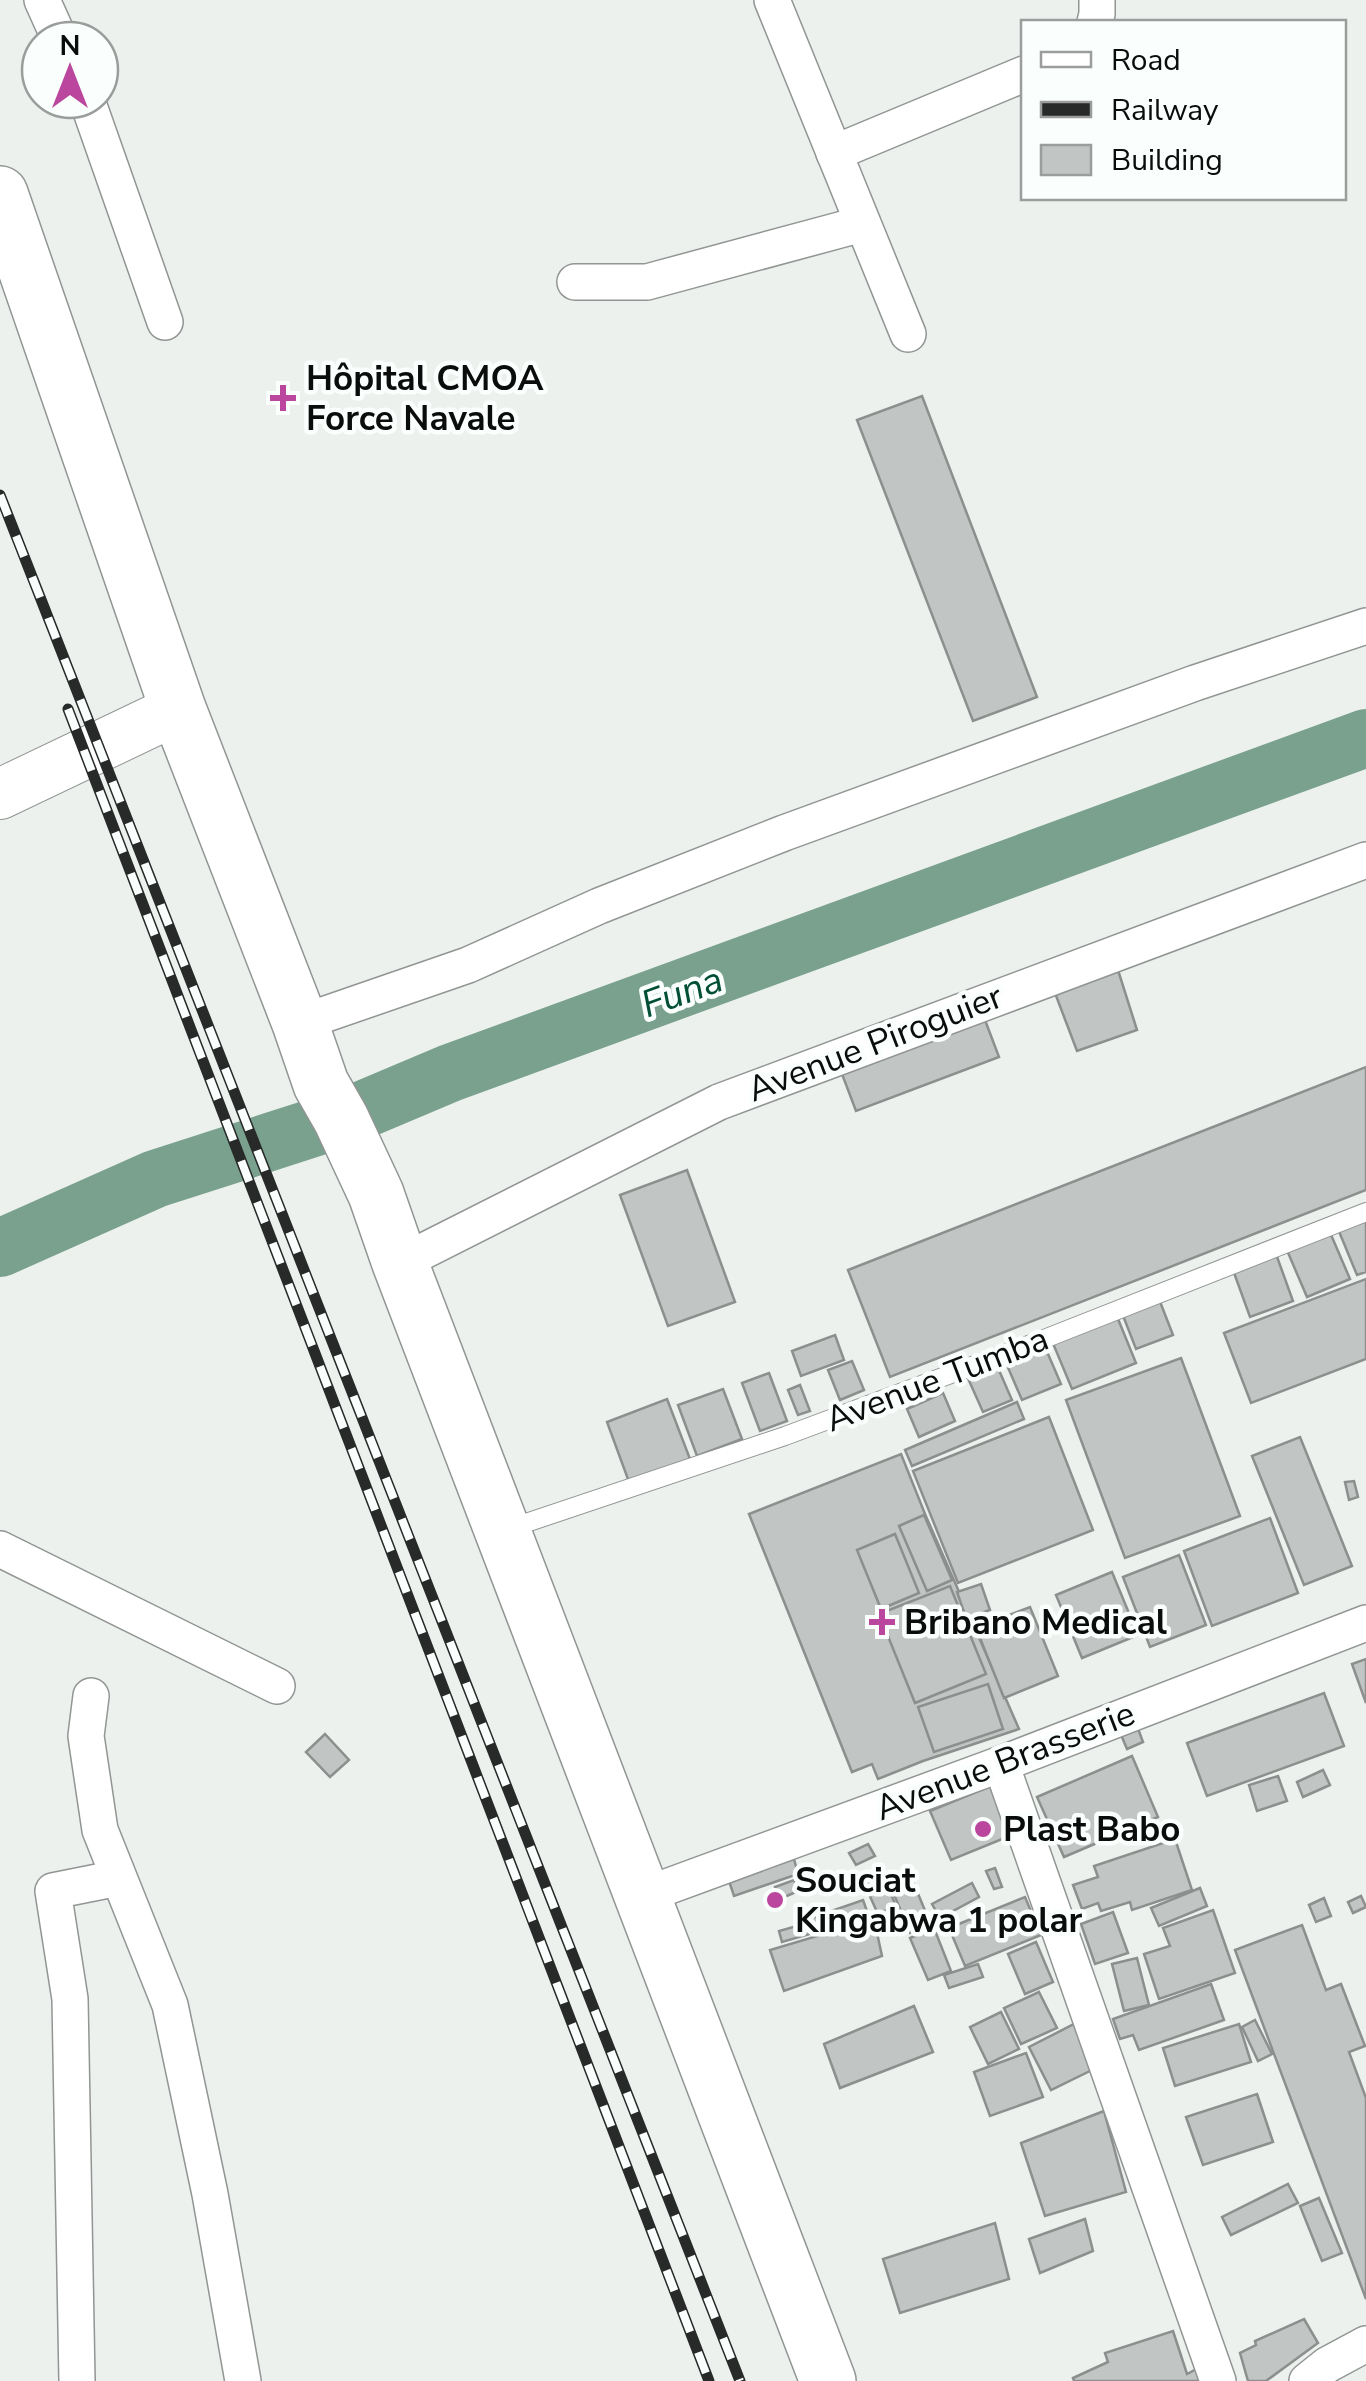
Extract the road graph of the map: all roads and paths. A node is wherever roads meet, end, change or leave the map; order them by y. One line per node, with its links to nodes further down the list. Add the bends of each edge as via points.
1 (772, 0): 4 (street)
2 (1021, 75): 4 (street)
3 (94, 120): 8 (street)
4 (834, 154): 6 (street)
5 (0, 194): 11 (main road)
6 (862, 224): 7 (street, via 647,282); 9 (street)
7 (575, 282)
8 (165, 322)
9 (908, 334)
10 (1366, 626): 14 (street, via 802,826 468,964)
11 (178, 710): 12 (main road); 14 (main road)
12 (0, 794)
13 (1366, 860): 16 (street, Avenue Piroguier, via 719,1102)
14 (300, 1023): 16 (main road)
15 (1366, 1212): 17 (lane, Avenue Tumba, via 785,1436)
16 (400, 1263): 17 (main road)
17 (503, 1531): 24 (main road)
18 (0, 1549): 20 (street)
19 (1366, 1622): 22 (street, Avenue Brasserie)
20 (277, 1686)
21 (91, 1696): 23 (street, via 86,1736 100,1830)
22 (1001, 1764): 24 (street, Avenue Brasserie); 29 (street)
23 (118, 1878): 26 (street, via 53,1891 70,1999); 27 (street, via 170,2005)
24 (642, 1896): 28 (main road)
25 (1366, 2344): 30 (street)
26 (76, 2381)
27 (243, 2381)
28 (828, 2381)
29 (1218, 2381)
30 (1307, 2381)

